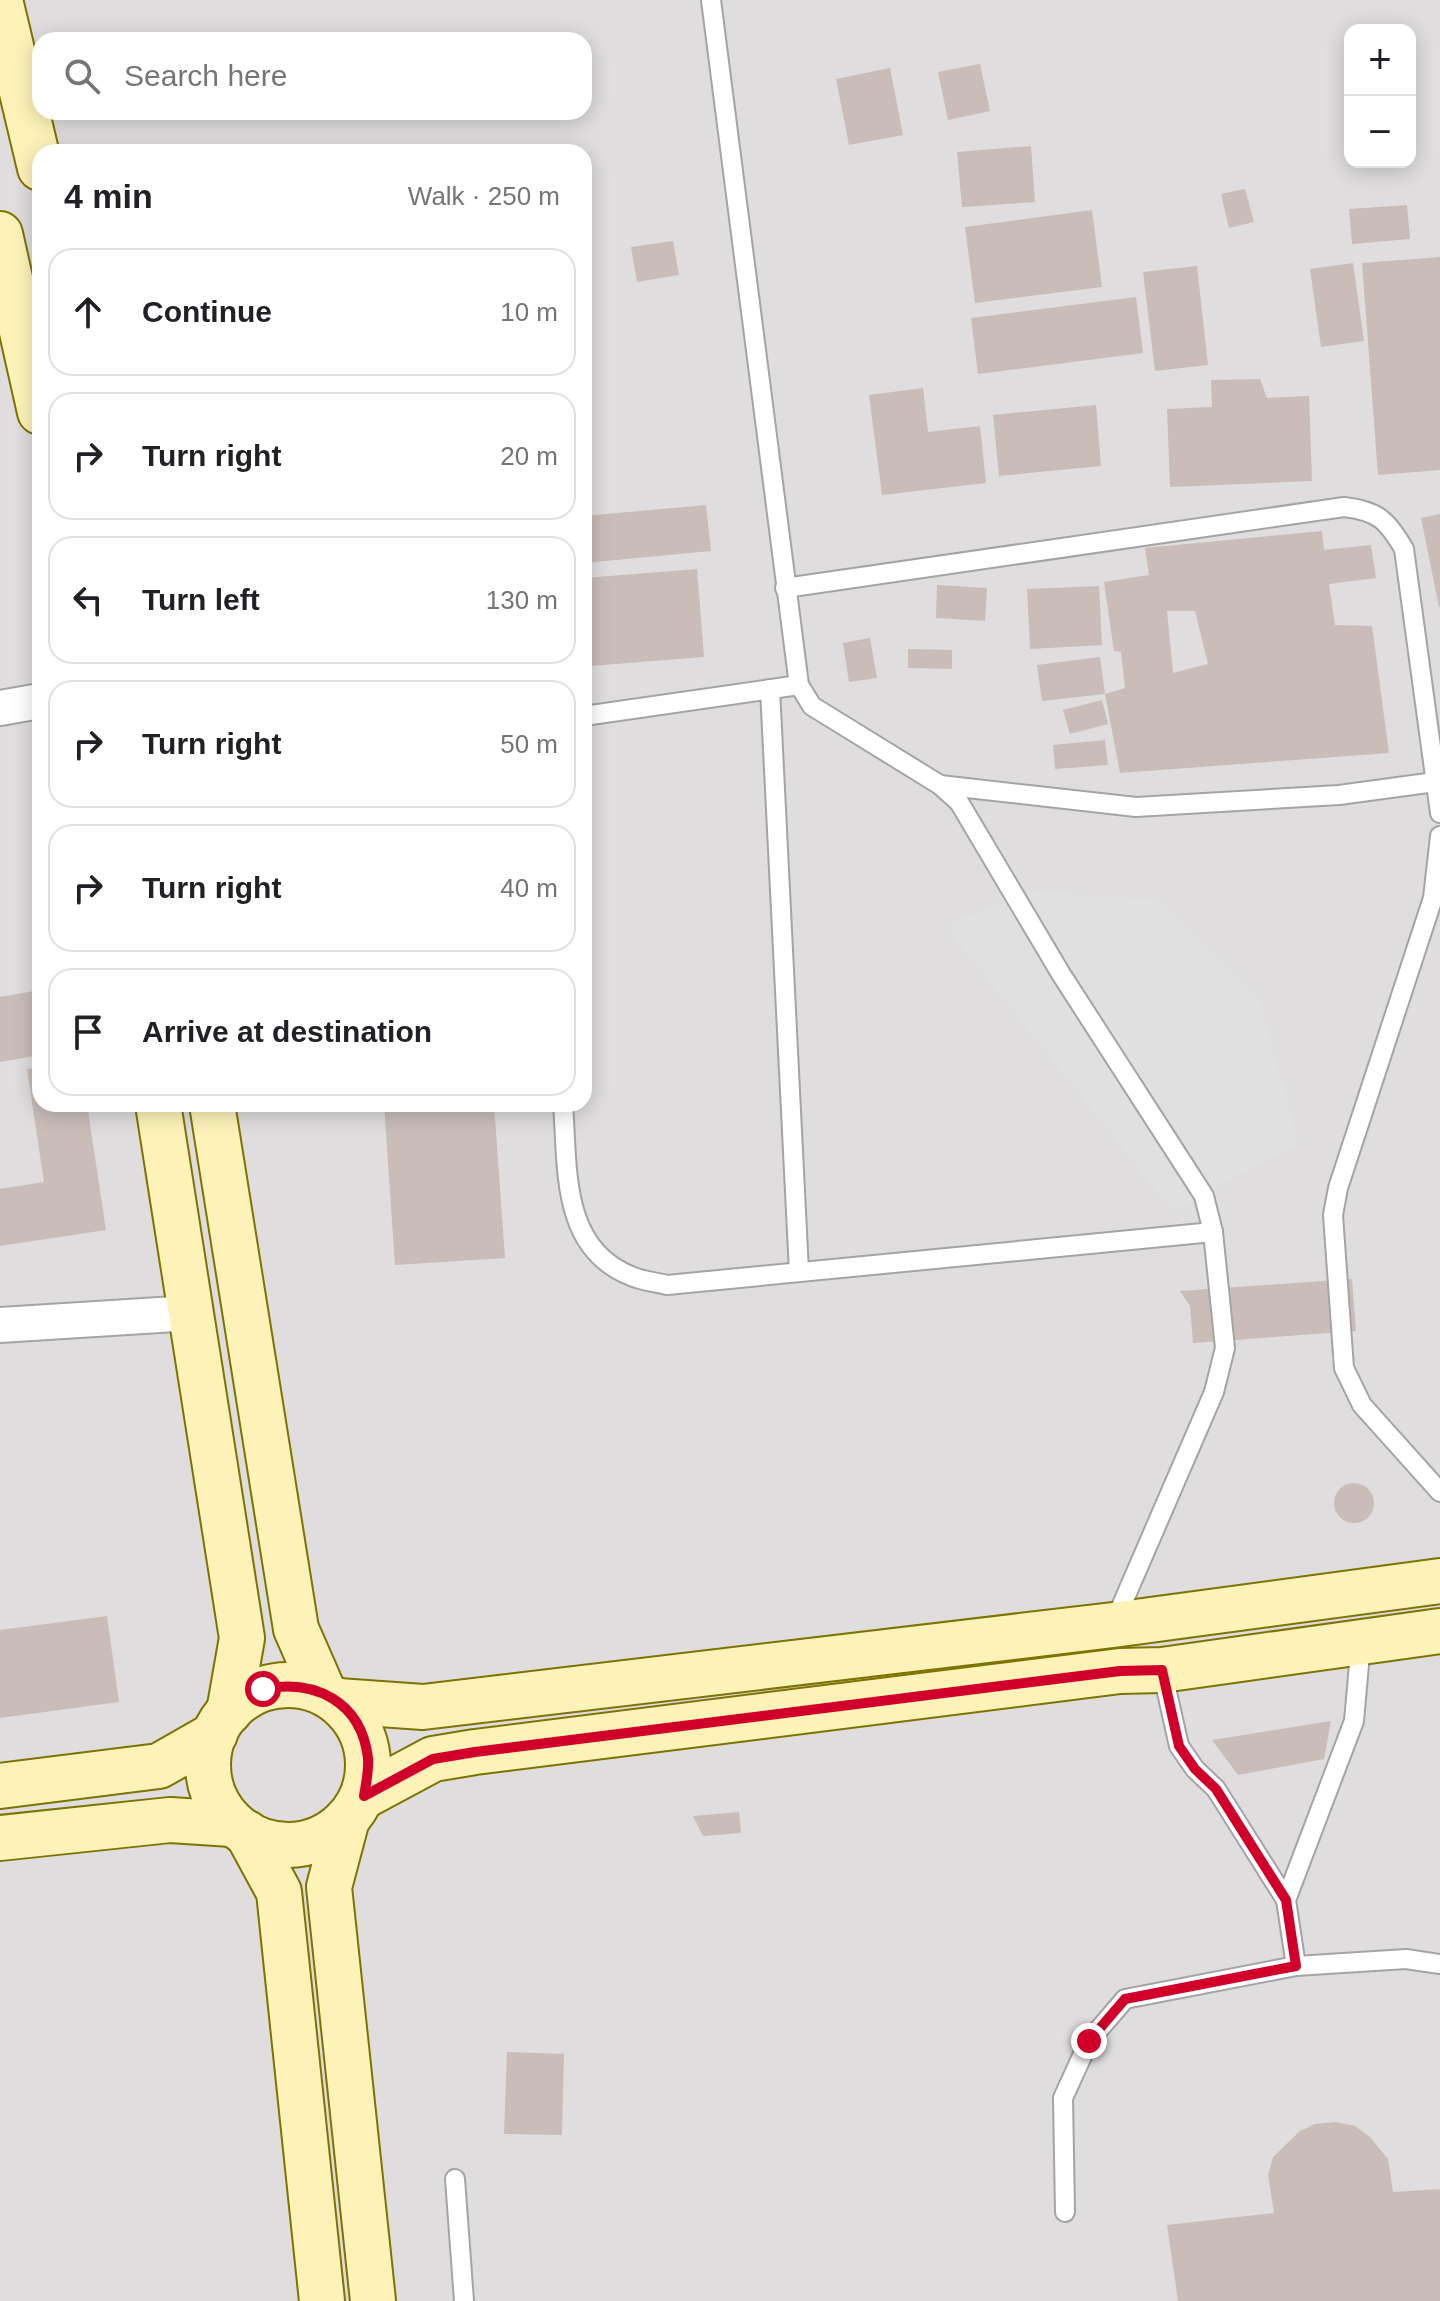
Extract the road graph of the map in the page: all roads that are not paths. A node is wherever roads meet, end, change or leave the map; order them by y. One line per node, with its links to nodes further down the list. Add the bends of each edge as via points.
1 (0, 0): 3 (main road)
2 (711, 0): 6 (lane)
3 (34, 144)
4 (0, 234): 5 (main road)
5 (32, 376)
6 (785, 588): 7 (lane); 12 (lane, via 1344,507 1368,509 1391,526 1404,549)
7 (799, 685): 8 (lane); 13 (lane, via 812,706)
8 (770, 689): 11 (lane); 20 (lane)
9 (32, 702): 10 (street)
10 (0, 708)
11 (592, 715)
12 (1435, 782): 13 (lane, via 1339,795 1136,807); 14 (lane)
13 (940, 785): 19 (lane, via 959,802 1061,974 1204,1196)
14 (1440, 813)
15 (1440, 836): 23 (lane, via 1433,898 1333,1215 1344,1368 1362,1405)
16 (159, 1112): 21 (main road)
17 (213, 1112): 29 (main road, via 296,1629)
18 (564, 1112): 20 (lane, via 569,1191 578,1228 600,1258 631,1276 667,1285)
19 (1213, 1232): 20 (lane); 25 (lane, via 1225,1348 1222,1363)
20 (799, 1272)
21 (191, 1313): 22 (street); 30 (main road, via 242,1638)
22 (0, 1325)
23 (1440, 1492)
24 (1440, 1581): 25 (main road)
25 (1113, 1625): 29 (main road, via 423,1707)
26 (1440, 1631): 27 (main road)
27 (1361, 1642): 28 (main road); 35 (lane, via 1354,1721)
28 (1162, 1670): 32 (main road, via 1120,1671 433,1759); 35 (lane, via 1179,1746 1216,1789)
29 (331, 1697): 30 (main road, via 305,1687 263,1689 244,1698); 32 (main road, via 362,1735 369,1761)
30 (222, 1723): 31 (main road, via 159,1766); 33 (main road, via 209,1751 208,1771 212,1792)
31 (0, 1786)
32 (356, 1807): 33 (main road, via 330,1833 311,1842 267,1842); 41 (main road, via 329,1887)
33 (240, 1829): 34 (main road, via 170,1820); 40 (main road, via 279,1892)
34 (0, 1838)
35 (1286, 1900): 37 (lane)
36 (1440, 1964): 37 (lane, via 1406,1959)
37 (1296, 1966): 39 (lane, via 1125,1999 1089,2041 1063,2098)
38 (455, 2179): 42 (lane)
39 (1065, 2212)
40 (322, 2301)
41 (373, 2301)
42 (464, 2301)

